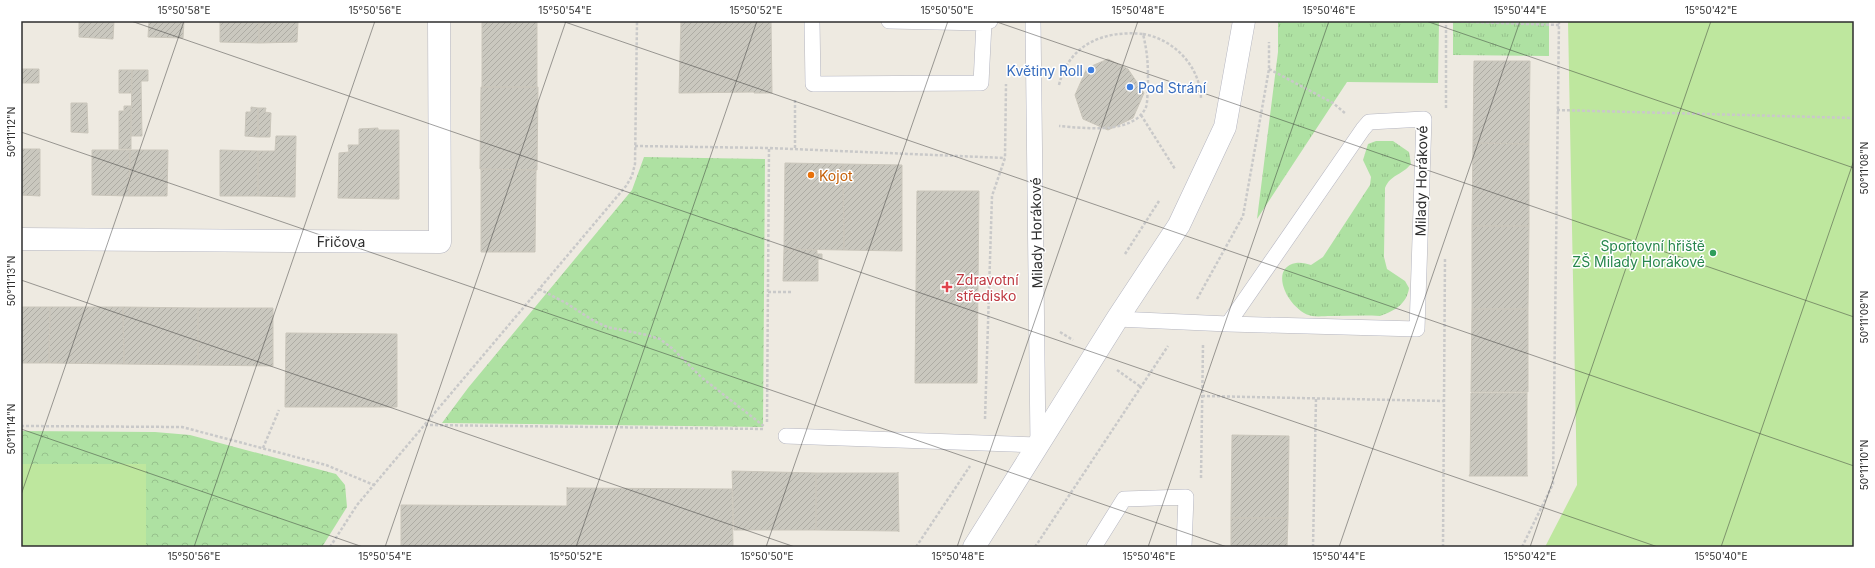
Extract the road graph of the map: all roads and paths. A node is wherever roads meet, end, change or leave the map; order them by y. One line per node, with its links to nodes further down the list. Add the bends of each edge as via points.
1 (439, 21): 31 (street, Fričova, via 440,242)
2 (637, 21): 26 (path)
3 (812, 21): 9 (lane, via 813,84 981,83)
4 (889, 21): 9 (lane)
5 (1033, 21): 55 (lane, Milady Horákové)
6 (1244, 21): 37 (street, via 1225,127 1179,225)
7 (1442, 21): 10 (path)
8 (1559, 21): 11 (path)
9 (987, 22)
10 (1446, 22): 11 (path); 18 (path)
11 (1559, 25): 19 (path)
12 (1143, 34): 16 (path, via 1126,32 1105,35 1087,45 1072,57 1062,71); 17 (path, via 1155,36 1171,44 1186,59 1196,76); 20 (path, via 1149,58 1147,106)
13 (1269, 37): 14 (path)
14 (1269, 68): 24 (path, via 1333,103); 38 (path, via 1243,216)
15 (1006, 82): 28 (path)
16 (1058, 88)
17 (1200, 103)
18 (1446, 109)
19 (1557, 110): 21 (path); 67 (path, via 1553,484)
20 (1141, 115): 23 (path, via 1132,122 1106,128); 29 (path, via 1177,172)
21 (1854, 118)
22 (1059, 119): 23 (path)
23 (1059, 126): 25 (path)
24 (1363, 128): 41 (lane); 41 (lane, Milady Horákové, via 1369,122 1424,120 1417,329)
25 (1059, 134)
26 (635, 146): 27 (path); 34 (path, via 632,176 626,186)
27 (769, 148): 28 (path); 35 (path)
28 (1005, 158): 54 (path, via 992,196)
29 (1180, 165)
30 (1160, 199): 33 (path)
31 (21, 239)
32 (1445, 251): 48 (path)
33 (1122, 259)
34 (539, 289): 50 (path); 52 (path, via 607,327 660,339 701,377)
35 (768, 292): 36 (path); 52 (path)
36 (791, 292)
37 (1117, 319): 38 (lane, Milady Horákové); 44 (street)
38 (1184, 322): 39 (lane, Milady Horákové); 45 (path)
39 (1204, 323): 41 (lane, Milady Horákové); 46 (path)
40 (1060, 324): 43 (path, via 1060,332)
41 (1228, 324)
42 (1076, 332): 43 (path)
43 (1071, 339): 44 (path)
44 (1095, 354): 45 (path); 55 (street)
45 (1141, 387): 62 (path)
46 (1202, 396): 47 (path); 57 (path)
47 (1316, 398): 48 (path); 65 (path)
48 (1444, 401): 66 (path)
49 (279, 410): 56 (path)
50 (425, 425): 52 (path); 58 (path)
51 (21, 426): 56 (path, via 182,427)
52 (767, 429): 53 (path, via 776,429)
53 (786, 436): 54 (lane)
54 (984, 443): 55 (lane); 60 (path)
55 (1038, 445): 61 (street)
56 (263, 448): 58 (path, via 326,465)
57 (1200, 484)
58 (374, 485): 59 (path, via 357,505)
59 (330, 547)
60 (916, 547)
61 (974, 547)
62 (1035, 547)
63 (1094, 547): 64 (lane, via 1124,499 1186,497)
64 (1184, 547)
65 (1313, 547)
66 (1443, 547)
67 (1522, 547)

